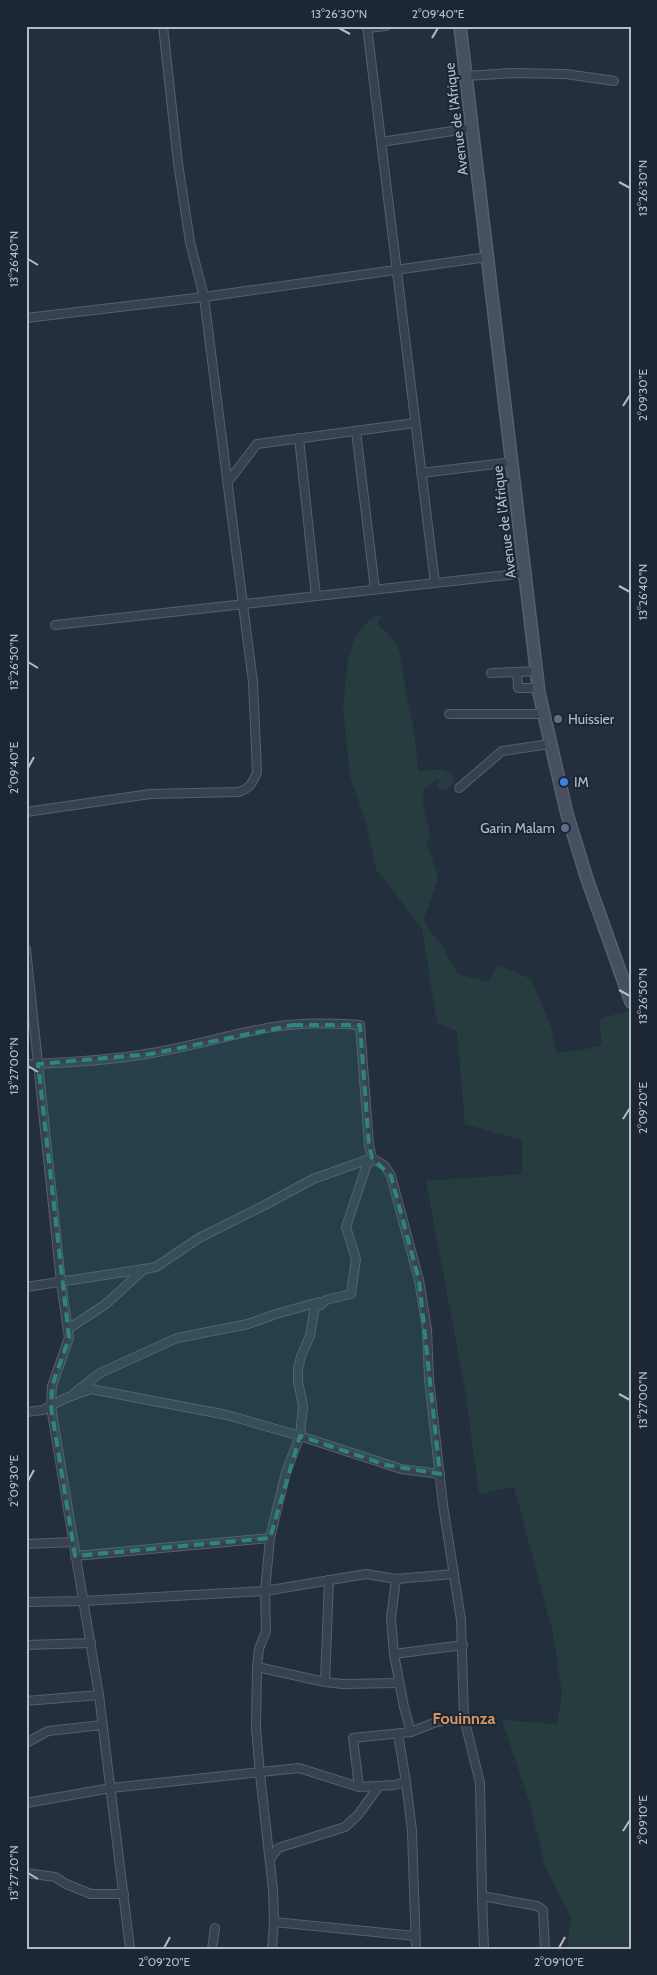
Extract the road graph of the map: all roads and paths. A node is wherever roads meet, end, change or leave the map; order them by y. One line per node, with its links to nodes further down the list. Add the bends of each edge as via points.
1 (163, 26): 11 (street, via 178,163 189,233)
2 (386, 26): 4 (street)
3 (460, 26): 5 (main road, Avenue de l'Afrique)
4 (367, 27): 8 (street)
5 (466, 76): 6 (street, via 566,74); 7 (main road, Avenue de l'Afrique)
6 (614, 80)
7 (472, 128): 8 (street); 9 (main road, Avenue de l'Afrique)
8 (381, 142): 10 (street)
9 (487, 257): 10 (street); 16 (main road, Avenue de l'Afrique)
10 (397, 270): 11 (street); 13 (street)
11 (204, 296): 12 (street); 18 (street)
12 (26, 318)
13 (416, 423): 14 (street); 17 (street)
14 (356, 431): 15 (street); 21 (street)
15 (299, 438): 18 (street, via 256,444); 22 (street)
16 (512, 462): 17 (street); 19 (main road, Avenue de l'Afrique)
17 (421, 472): 20 (street)
18 (227, 483): 23 (street)
19 (525, 573): 20 (street); 25 (main road, Avenue de l'Afrique)
20 (435, 583): 21 (street)
21 (375, 589): 22 (street)
22 (316, 596): 23 (street)
23 (243, 605): 24 (street); 33 (street, via 253,682 257,764 254,780 246,790 150,794)
24 (55, 625)
25 (537, 671): 26 (street); 28 (main road, Avenue de l'Afrique)
26 (517, 672): 27 (street); 28 (street, via 518,688)
27 (491, 673)
28 (539, 688): 30 (main road, Avenue de l'Afrique)
29 (449, 714): 30 (street)
30 (543, 714): 31 (main road, Avenue de l'Afrique)
31 (550, 744): 32 (street, via 502,751); 35 (main road, Avenue de l'Afrique, via 560,790 587,879)
32 (459, 788)
33 (26, 812)
34 (26, 949): 37 (street)
35 (631, 1002)
36 (26, 1064): 37 (street)
37 (38, 1064): 38 (street, via 150,1054 293,1025 360,1025); 40 (street)
38 (372, 1158): 39 (street, via 305,1182 265,1206 199,1238 156,1267); 42 (street, via 363,1175 346,1228 356,1259 351,1294); 48 (street, via 385,1166 391,1176 419,1280 427,1330)
39 (144, 1269): 40 (street); 43 (street, via 106,1304)
40 (61, 1282): 41 (street); 43 (street)
41 (26, 1287)
42 (326, 1300): 44 (street, via 248,1324 170,1341 100,1373); 47 (street, via 315,1306 310,1336 298,1369 303,1406)
43 (68, 1329): 45 (street, via 69,1338 52,1386)
44 (66, 1398): 45 (street); 47 (street, via 91,1389 227,1415)
45 (51, 1407): 46 (street, via 37,1412); 50 (street)
46 (27, 1410)
47 (300, 1436): 48 (street, via 394,1467); 49 (street, via 286,1472)
48 (440, 1474): 53 (street)
49 (270, 1538): 52 (street); 56 (street)
50 (73, 1542): 51 (street); 52 (street)
51 (26, 1544)
52 (75, 1556): 57 (street)
53 (454, 1574): 54 (street); 61 (street)
54 (396, 1579): 55 (street, via 371,1574); 62 (street, via 391,1618)
55 (329, 1580): 56 (street); 64 (street)
56 (265, 1590): 57 (street); 63 (street, via 266,1630)
57 (84, 1601): 58 (street); 59 (street)
58 (26, 1602)
59 (90, 1643): 60 (street); 66 (street)
60 (26, 1645)
61 (463, 1645): 62 (street); 68 (street)
62 (394, 1654): 65 (street)
63 (257, 1667): 64 (street); 73 (street, via 256,1728)
64 (325, 1682): 65 (street)
65 (400, 1683): 70 (street)
66 (99, 1695): 67 (street); 69 (street)
67 (26, 1701)
68 (464, 1718): 70 (street, via 436,1722); 82 (street, via 480,1783)
69 (102, 1725): 72 (street, via 48,1731); 77 (street)
70 (411, 1732): 71 (street)
71 (398, 1734): 74 (street); 75 (street, via 353,1738)
72 (26, 1743)
73 (260, 1774): 75 (street, via 299,1768); 77 (street); 79 (street)
74 (406, 1782): 76 (street); 85 (street, via 412,1831)
75 (358, 1786): 76 (street)
76 (379, 1786): 79 (street, via 358,1815 344,1827 278,1848)
77 (111, 1788): 78 (street); 81 (street)
78 (26, 1803)
79 (270, 1859): 83 (street)
80 (26, 1873): 81 (street, via 55,1877 91,1894)
81 (124, 1894): 86 (street)
82 (482, 1896): 90 (street); 91 (street, via 537,1906 542,1910)
83 (274, 1922): 85 (street); 88 (street)
84 (215, 1928): 87 (street)
85 (415, 1936): 89 (street)
86 (130, 1949)
87 (212, 1949)
88 (272, 1949)
89 (416, 1949)
90 (484, 1949)
91 (545, 1949)

